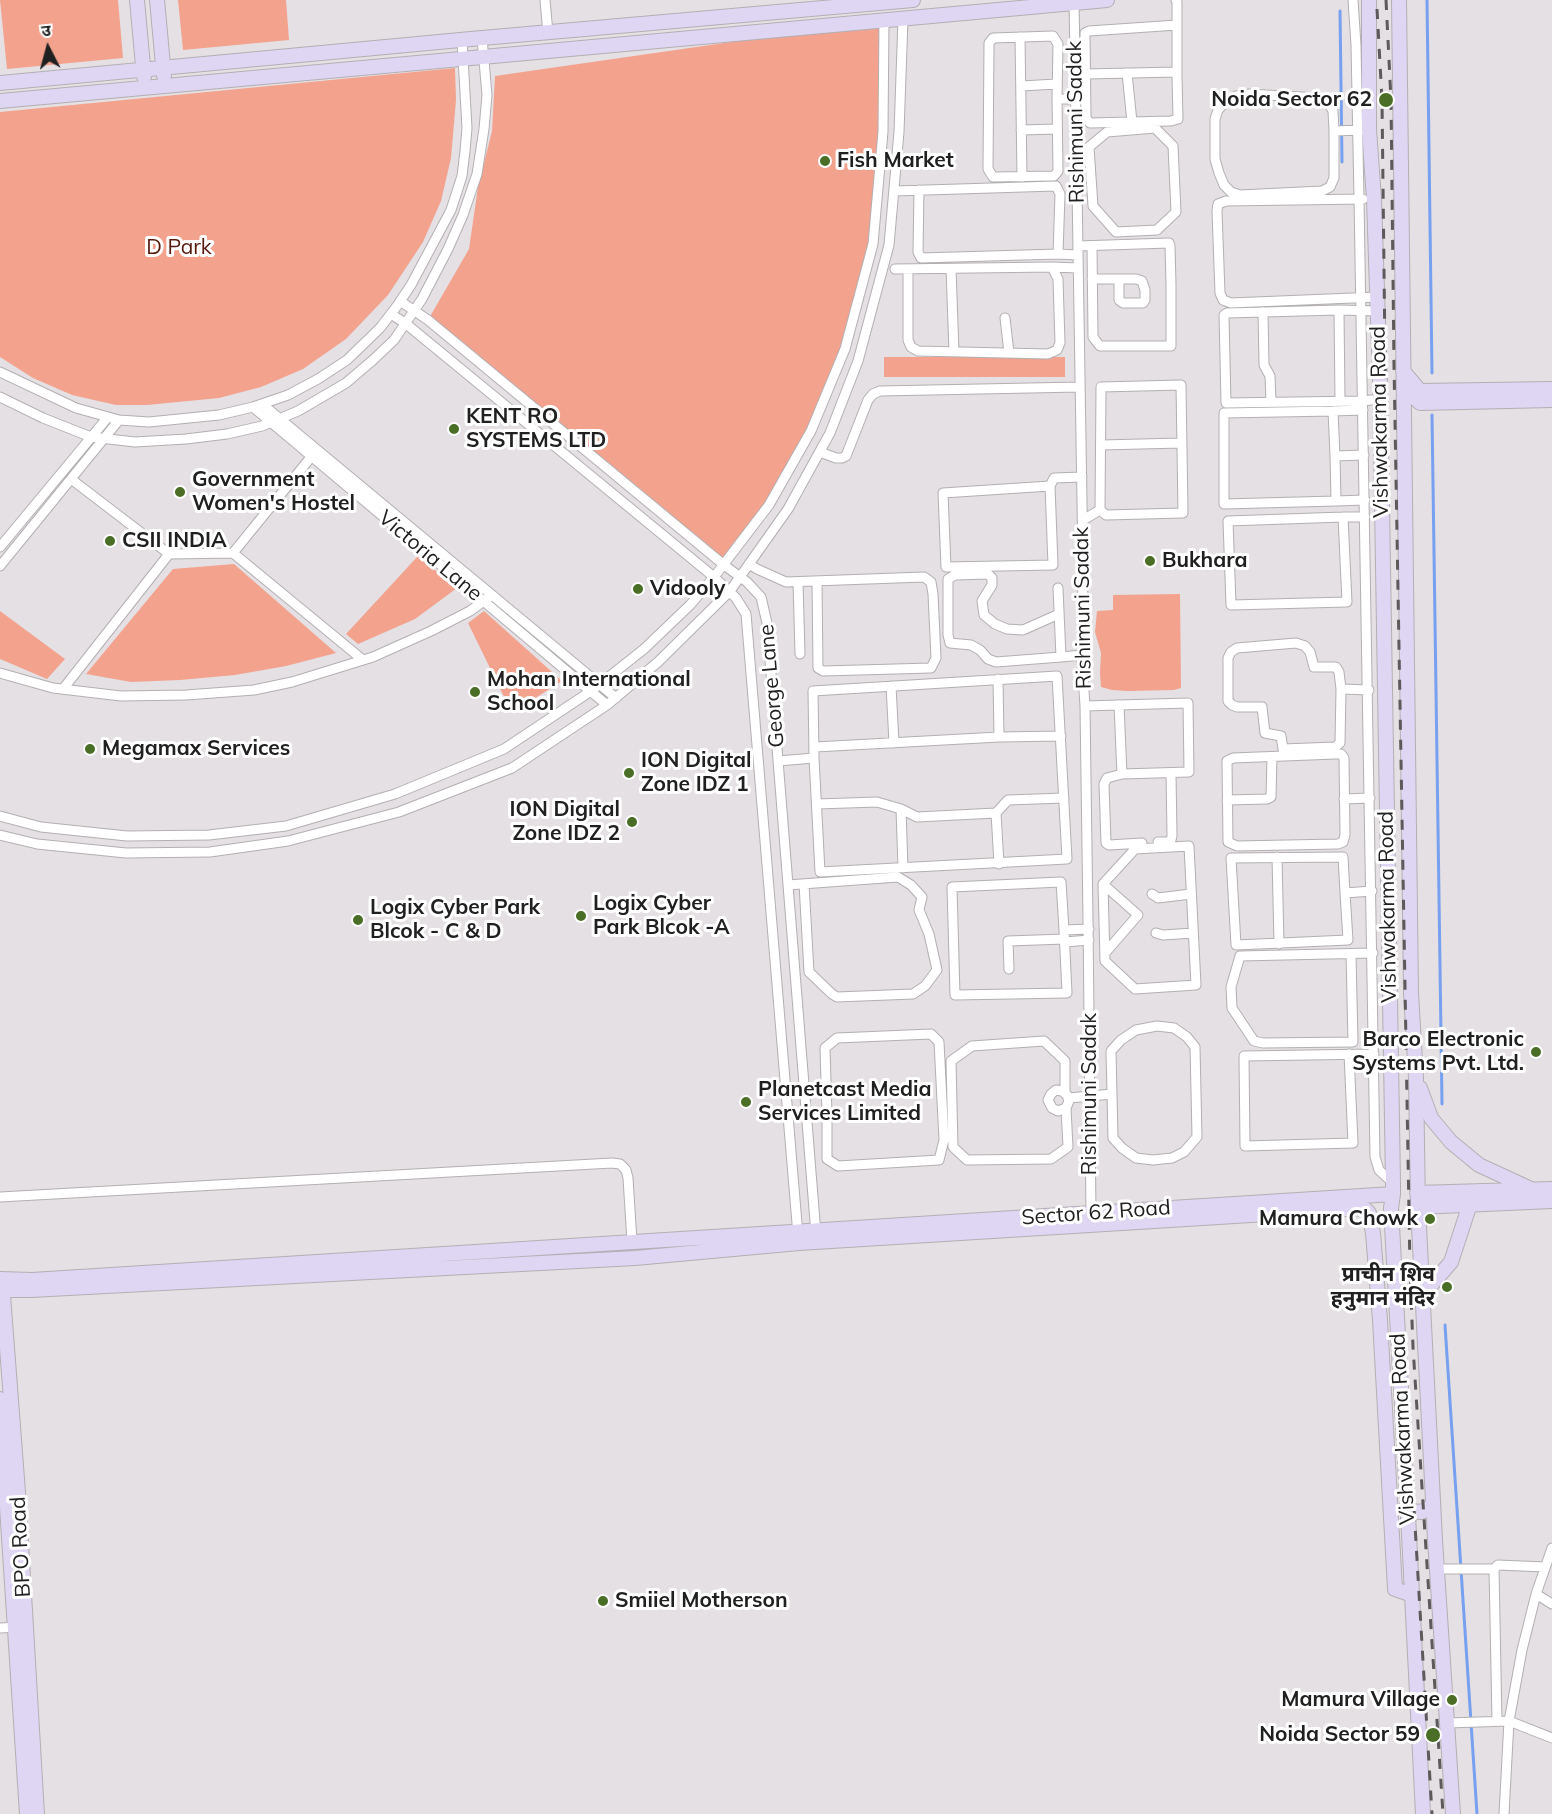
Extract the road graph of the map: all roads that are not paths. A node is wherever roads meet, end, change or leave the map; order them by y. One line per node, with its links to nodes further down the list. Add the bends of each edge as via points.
1 (137, 0): 22 (street)
2 (157, 0): 21 (street)
3 (545, 0): 15 (street)
4 (913, 0): 11 (street)
5 (1107, 0): 10 (street)
6 (1176, 0): 14 (street)
7 (1353, 0): 37 (street)
8 (1369, 0): 37 (street, Vishwakarma Road)
9 (1399, 0): 70 (street, Vishwakarma Road)
10 (1074, 2): 12 (street); 32 (street, Rishimuni Sadak)
11 (792, 5): 15 (street)
12 (903, 19): 13 (street); 45 (street)
13 (884, 20): 19 (street); 109 (street, via 883,132 873,244 844,349 811,430 769,504)
14 (1177, 25): 23 (street); 25 (street, via 1089,30 1085,33)
15 (548, 33): 17 (street)
16 (1020, 37): 27 (street, via 1053,36 1058,44); 29 (street); 41 (street, via 993,38 989,42 988,169 993,177)
17 (482, 38): 18 (street); 19 (street)
18 (462, 40): 20 (street); 21 (street)
19 (484, 57): 20 (street); 62 (street, via 487,95 477,174 448,249)
20 (464, 59): 28 (street); 59 (street, via 467,128 462,176 451,210)
21 (163, 68): 22 (street); 28 (street)
22 (144, 70): 26 (street); 30 (street)
23 (1177, 72): 24 (street); 34 (street, via 1178,119)
24 (1127, 73): 25 (street); 34 (street)
25 (1086, 75): 34 (street, via 1086,118 1090,123)
26 (0, 83)
27 (1057, 84): 29 (street); 31 (street)
28 (165, 86): 30 (street)
29 (1021, 86): 36 (street)
30 (145, 88): 33 (street)
31 (1057, 99): 32 (street); 35 (street)
32 (1075, 99): 40 (street, Rishimuni Sadak)
33 (0, 101)
34 (1132, 122)
35 (1057, 129): 36 (street); 41 (street, via 1058,171 1054,176)
36 (1021, 130): 41 (street)
37 (1364, 130): 38 (street); 46 (street); 47 (street, Vishwakarma Road)
38 (1334, 131): 38 (street, via 1333,111 1328,102 1319,98 1236,96 1226,101 1215,119 1215,159 1224,185 1240,195 1322,191 1330,187 1334,178)
39 (1091, 167): 40 (street); 43 (street); 43 (street, via 1089,147 1107,132 1155,128 1173,146 1176,212 1157,230 1116,232 1093,206)
40 (1077, 168): 42 (street, Rishimuni Sadak)
41 (1022, 177)
42 (1077, 183): 43 (street); 49 (street, Rishimuni Sadak)
43 (1092, 183)
44 (919, 190): 45 (street); 50 (street, via 921,258); 50 (street, via 1056,186 1060,194)
45 (894, 191): 92 (street, via 889,244 858,361)
46 (1359, 199): 47 (street); 58 (street); 58 (street, via 1226,201 1218,204 1217,211 1223,300 1231,303)
47 (1374, 199): 60 (street, Vishwakarma Road)
48 (1092, 246): 49 (street); 56 (street); 56 (street, via 1169,243 1171,346 1100,346 1093,337)
49 (1078, 250): 50 (street); 52 (street, Rishimuni Sadak)
50 (1058, 254)
51 (1052, 267): 52 (street); 55 (street); 69 (street, via 1058,279 1057,350 1048,354)
52 (1078, 268): 72 (street, Rishimuni Sadak)
53 (895, 269): 54 (street)
54 (908, 269): 55 (street); 68 (street, via 911,346 918,351)
55 (951, 269): 68 (street)
56 (1092, 279): 57 (street)
57 (1119, 279)
58 (1361, 298): 60 (street); 63 (street)
59 (400, 301): 62 (street, George Lane); 65 (street)
60 (1377, 304): 63 (street); 76 (street, Vishwakarma Road)
61 (1339, 310): 63 (street); 64 (street); 78 (street)
62 (414, 311): 67 (street); 109 (street, George Lane)
63 (1362, 311): 80 (street)
64 (1263, 312): 79 (street, via 1264,365 1270,376); 79 (street, via 1224,315 1226,403)
65 (391, 314): 67 (street, George Lane); 81 (street, via 347,360 318,379)
66 (1005, 318): 69 (street)
67 (405, 323): 86 (street, via 387,346 346,383); 111 (street, George Lane)
68 (954, 352): 69 (street)
69 (1009, 353)
70 (1404, 371): 73 (street, Vishwakarma Road); 74 (street, via 1419,392)
71 (0, 372): 83 (street, via 76,408)
72 (1080, 387): 92 (street, via 880,391 868,400 846,456 842,459); 96 (street, Rishimuni Sadak)
73 (1404, 388): 77 (street, via 1420,403); 147 (street, Vishwakarma Road)
74 (1552, 388)
75 (0, 397): 87 (street)
76 (1380, 399): 80 (street); 148 (street, Vishwakarma Road)
77 (1552, 400)
78 (1340, 401): 79 (street); 80 (street)
79 (1271, 402)
80 (1363, 405): 82 (street); 93 (street)
81 (258, 406): 84 (street); 86 (street, Victoria Lane)
82 (1333, 411): 94 (street); 100 (street, via 1224,413 1224,504)
83 (108, 417): 85 (street); 87 (street)
84 (185, 419): 85 (street); 89 (street)
85 (119, 420): 88 (street)
86 (275, 420): 89 (street, via 227,434); 95 (street, Victoria Lane); 117 (street, Victoria Lane)
87 (91, 437): 88 (street); 105 (street)
88 (104, 439): 89 (street); 97 (street)
89 (186, 439)
90 (1181, 443): 91 (street); 91 (street, via 1181,385 1158,385 1101,387); 101 (street, via 1183,513 1106,515)
91 (1101, 445): 101 (street)
92 (820, 452): 108 (street, via 788,509)
93 (1364, 455): 94 (street); 99 (street)
94 (1335, 456): 100 (street)
95 (311, 457): 106 (street); 118 (street, Victoria Lane)
96 (1082, 477): 98 (street, via 1054,478); 104 (street, Rishimuni Sadak)
97 (71, 479): 107 (street); 110 (street)
98 (1050, 486): 98 (street, via 1053,565 946,567 943,493)
99 (1365, 500): 100 (street); 103 (street)
100 (1336, 501)
101 (1100, 510): 104 (street)
102 (1343, 517): 103 (street); 119 (street); 119 (street, via 1228,521 1231,605)
103 (1365, 517): 120 (street)
104 (1083, 520): 123 (street, Rishimuni Sadak)
105 (0, 547)
106 (233, 553): 107 (street); 125 (street)
107 (169, 554): 130 (street)
108 (749, 564): 112 (street); 113 (street, via 786,582)
109 (724, 565): 111 (street); 112 (street, George Lane)
110 (0, 566)
111 (714, 577): 116 (street, George Lane); 128 (street, via 644,649)
112 (740, 577): 116 (street); 144 (street, George Lane, via 761,597 767,623)
113 (798, 582): 114 (street); 122 (street)
114 (817, 582): 114 (street, via 924,577 931,582 936,658 931,668 818,668)
115 (1058, 588): 121 (street)
116 (730, 591): 134 (street); 200 (street, George Lane, via 746,614)
117 (492, 595): 118 (street); 128 (street, Victoria Lane)
118 (484, 601): 125 (street, via 470,612); 133 (street, Victoria Lane)
119 (1347, 602): 120 (street)
120 (1367, 602): 132 (street)
121 (1059, 614): 124 (street); 124 (street, via 1023,630 1007,629 984,615 982,601 992,585 988,574 955,575 948,579 950,643 971,645 996,662)
122 (800, 654)
123 (1082, 655): 124 (street); 137 (street, Rishimuni Sadak)
124 (1060, 657)
125 (363, 660): 130 (street, via 254,690 121,696)
126 (0, 673): 130 (street)
127 (998, 679): 129 (street); 138 (street, via 1058,676); 139 (street)
128 (600, 684): 133 (street); 134 (street, Victoria Lane)
129 (891, 686): 140 (street); 141 (street, via 813,692)
130 (63, 689)
131 (1341, 689): 131 (street, via 1340,743 1335,747 1283,749 1281,736 1265,734 1262,707 1237,707 1228,701 1228,658 1237,648 1296,643 1310,652 1314,667 1336,667); 132 (street)
132 (1369, 690): 150 (street)
133 (591, 691): 135 (street, Victoria Lane); 158 (street, via 504,749 395,795 286,826 209,835 127,836 41,827)
134 (616, 698): 135 (street)
135 (607, 705): 159 (street, via 513,768 399,812 288,842 210,852 126,853 38,844)
136 (1119, 705): 137 (street); 145 (street, via 1188,703 1189,772); 146 (street)
137 (1085, 706): 171 (street, Rishimuni Sadak)
138 (1060, 736): 139 (street); 149 (street)
139 (999, 737): 140 (street)
140 (894, 743): 141 (street)
141 (815, 747): 143 (street)
142 (1272, 757): 151 (street, via 1341,754); 152 (street, via 1227,761); 152 (street, via 1271,797)
143 (814, 758): 144 (street); 155 (street)
144 (778, 761): 165 (street, George Lane)
145 (1171, 773): 146 (street); 146 (street, via 1171,840 1109,845 1104,784 1107,778)
146 (1122, 774)
147 (1408, 779): 148 (street, via 1399,786); 153 (street, Vishwakarma Road)
148 (1385, 781): 154 (street, Vishwakarma Road)
149 (1064, 798): 157 (street, via 1008,800); 161 (street, via 1067,859)
150 (1370, 798): 151 (street); 166 (street)
151 (1344, 799): 152 (street, via 1343,842 1237,846 1227,838)
152 (1227, 800)
153 (1409, 802): 154 (street, via 1400,796); 183 (street, Vishwakarma Road)
154 (1386, 803): 189 (street, Vishwakarma Road)
155 (817, 804): 156 (street, via 877,802); 162 (street, via 820,872)
156 (901, 810): 157 (street, via 917,817); 162 (street)
157 (996, 813): 161 (street)
158 (0, 816)
159 (0, 834)
160 (1277, 857): 167 (street, via 1344,856); 176 (street); 176 (street, via 1231,858 1236,945)
161 (999, 864): 162 (street)
162 (903, 868)
163 (804, 884): 163 (street, via 898,877 911,885 922,897 919,910 937,970 926,986 913,994 832,994 809,972); 165 (street)
164 (1103, 884): 169 (street, via 1135,849 1189,846); 170 (street); 177 (street, via 1138,915)
165 (788, 885): 188 (street, George Lane)
166 (1372, 891): 167 (street); 178 (street)
167 (1345, 893): 176 (street, via 1348,940)
168 (1152, 894): 169 (street, via 1158,898)
169 (1191, 894): 173 (street)
170 (1104, 919): 171 (street); 177 (street)
171 (1088, 925): 174 (street); 175 (street, Rishimuni Sadak)
172 (1156, 933): 173 (street)
173 (1193, 933): 177 (street, via 1196,985 1135,989 1105,961)
174 (1065, 937): 174 (street, via 1060,882 952,887 955,995 1067,993); 175 (street); 180 (street, via 1008,941)
175 (1089, 940): 185 (street, Rishimuni Sadak)
176 (1280, 944)
177 (1105, 953)
178 (1373, 953): 179 (street); 182 (street)
179 (1351, 954): 179 (street, via 1240,956 1231,987 1232,1008 1254,1041 1353,1042)
180 (1009, 969)
181 (1349, 1054): 181 (street, via 1244,1056 1245,1146 1353,1143); 182 (street)
182 (1374, 1054): 189 (street, via 1375,1157 1379,1170)
183 (1416, 1077): 190 (street, via 1431,1118 1451,1143 1479,1165); 192 (street, Vishwakarma Road)
184 (1112, 1094): 184 (street, via 1111,1051 1136,1030 1174,1028 1196,1047 1197,1137 1184,1152 1153,1160 1136,1158 1122,1149 1113,1138); 185 (street)
185 (1090, 1096): 186 (street); 198 (street, Rishimuni Sadak)
186 (1067, 1099): 186 (street, via 1065,1060 1044,1041 972,1046 951,1061 953,1147 967,1160 1052,1159 1068,1147)
187 (827, 1115): 187 (street, via 825,1048 837,1038 931,1034 939,1042 944,1140 939,1160 838,1166 827,1159); 188 (street)
188 (807, 1116): 199 (street, George Lane)
189 (1393, 1188): 197 (street, Sector 62 Road); 204 (street, Vishwakarma Road, via 1390,1208)
190 (1531, 1189): 191 (street); 192 (street)
191 (1552, 1189)
192 (1417, 1193): 196 (street, Vishwakarma Road)
193 (0, 1197): 201 (street, via 612,1163 626,1170)
194 (1552, 1202): 195 (street)
195 (1470, 1204): 196 (street); 203 (street, via 1450,1262)
196 (1418, 1207): 203 (street, Vishwakarma Road)
197 (1209, 1212): 198 (street, Sector 62 Road); 199 (street, Sector 62 Road); 205 (street, Sector 62 Road, via 1364,1208 1370,1213 1373,1233)
198 (1090, 1214): 199 (street, Sector 62 Road)
199 (817, 1236): 200 (street, Sector 62 Road)
200 (798, 1237): 201 (street); 202 (street, via 635,1258)
201 (632, 1242): 202 (street)
202 (1, 1285): 220 (street, BPO Road)
203 (1421, 1297): 209 (street, Vishwakarma Road)
204 (1397, 1318): 205 (street); 208 (street, Vishwakarma Road)
205 (1380, 1320): 207 (street)
206 (0, 1400): 220 (street, BPO Road)
207 (1388, 1468): 208 (street); 218 (street, via 1395,1589)
208 (1406, 1472): 210 (street, Vishwakarma Road)
209 (1433, 1504): 210 (street, via 1421,1512); 212 (street, Vishwakarma Road)
210 (1408, 1506): 211 (street, Vishwakarma Road)
211 (1409, 1534): 212 (street, via 1426,1528); 218 (street, Vishwakarma Road)
212 (1435, 1534): 215 (street, Vishwakarma Road)
213 (1552, 1548): 214 (street)
214 (1545, 1567): 216 (street, via 1498,1565); 217 (street)
215 (1437, 1569): 216 (street); 224 (street, Vishwakarma Road)
216 (1494, 1569): 222 (street)
217 (1536, 1594): 219 (street); 223 (street)
218 (1412, 1595): 228 (street, Vishwakarma Road)
219 (1552, 1604)
220 (21, 1627): 221 (street); 226 (street, BPO Road); 227 (street, BPO Road)
221 (0, 1628)
222 (1497, 1721): 223 (street); 224 (street)
223 (1509, 1721): 225 (street); 230 (street)
224 (1449, 1723): 229 (street, Vishwakarma Road)
225 (1552, 1738)
226 (27, 1814)
227 (38, 1814)
228 (1423, 1814)
229 (1454, 1814)
230 (1504, 1814)

